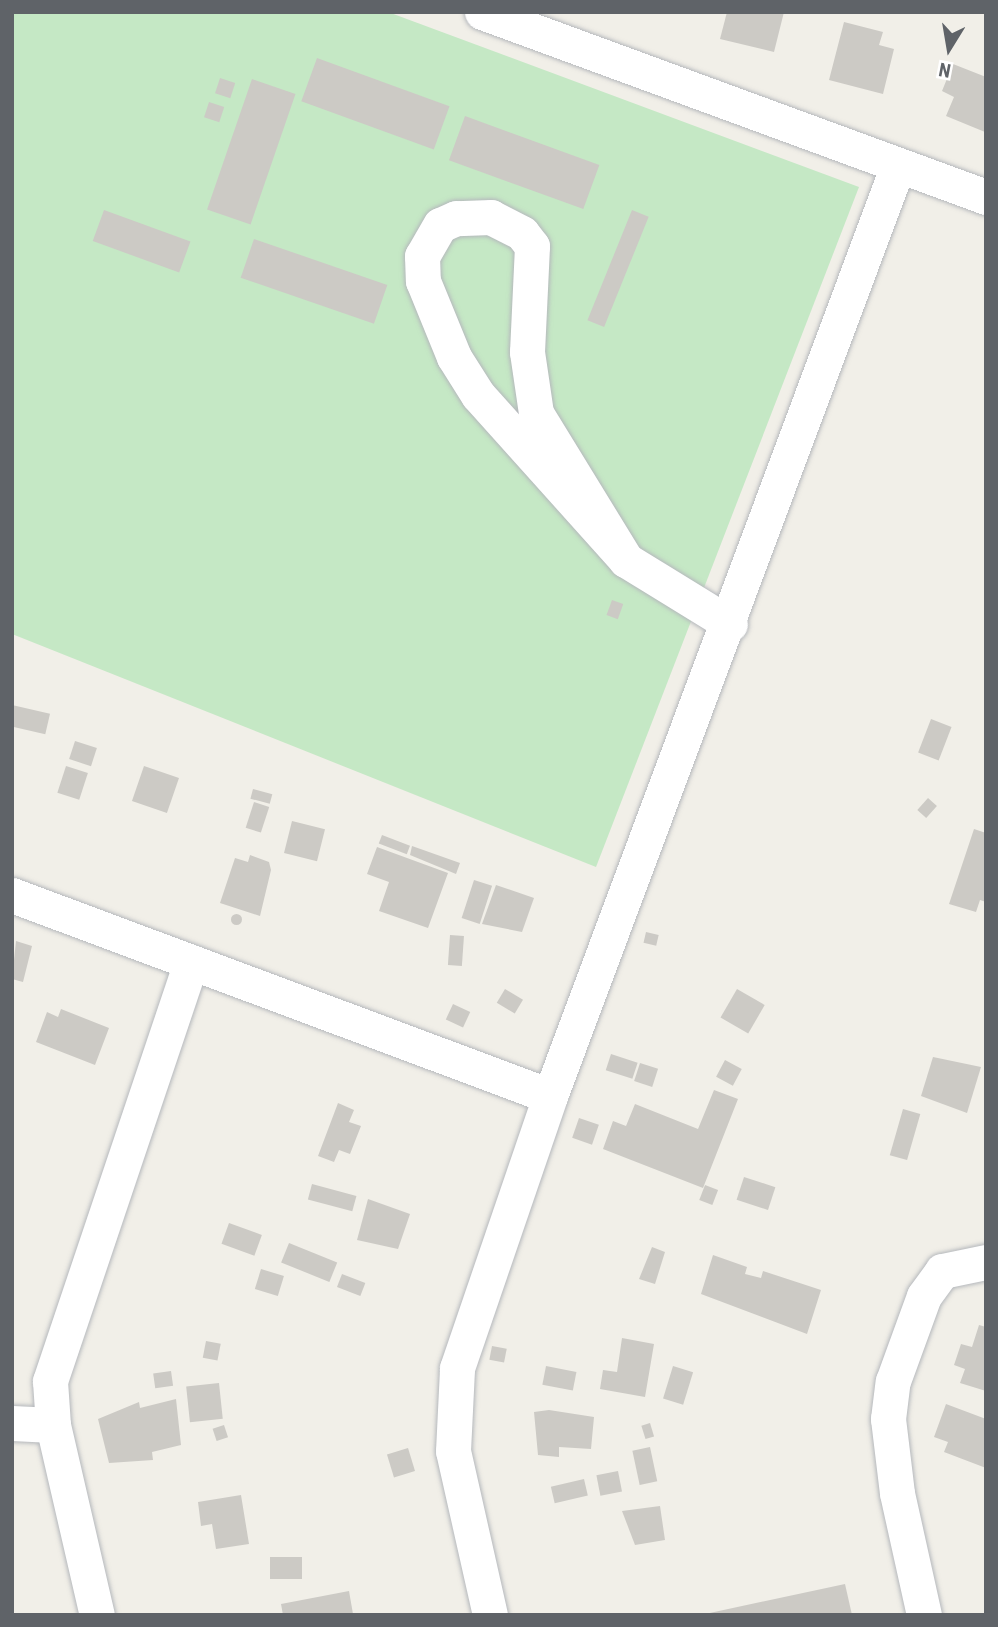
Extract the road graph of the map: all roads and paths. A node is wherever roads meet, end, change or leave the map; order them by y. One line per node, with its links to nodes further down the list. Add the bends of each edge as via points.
1 (482, 12): 2 (street)
2 (898, 165): 3 (street); 5 (street)
3 (986, 197)
4 (626, 560): 4 (street, via 478,395 454,357 423,281 422,256 440,225 456,218 491,217 522,233 531,246 527,352 536,413); 5 (street)
5 (730, 624): 8 (street)
6 (12, 895): 7 (street)
7 (191, 962): 8 (street); 11 (street, via 50,1381)
8 (550, 1096): 13 (street, via 467,1331 451,1397 453,1451)
9 (986, 1262): 14 (street, via 943,1272 924,1296 894,1381 888,1419)
10 (12, 1423): 11 (street)
11 (53, 1425): 12 (street)
12 (97, 1615)
13 (490, 1615)
14 (924, 1615)

